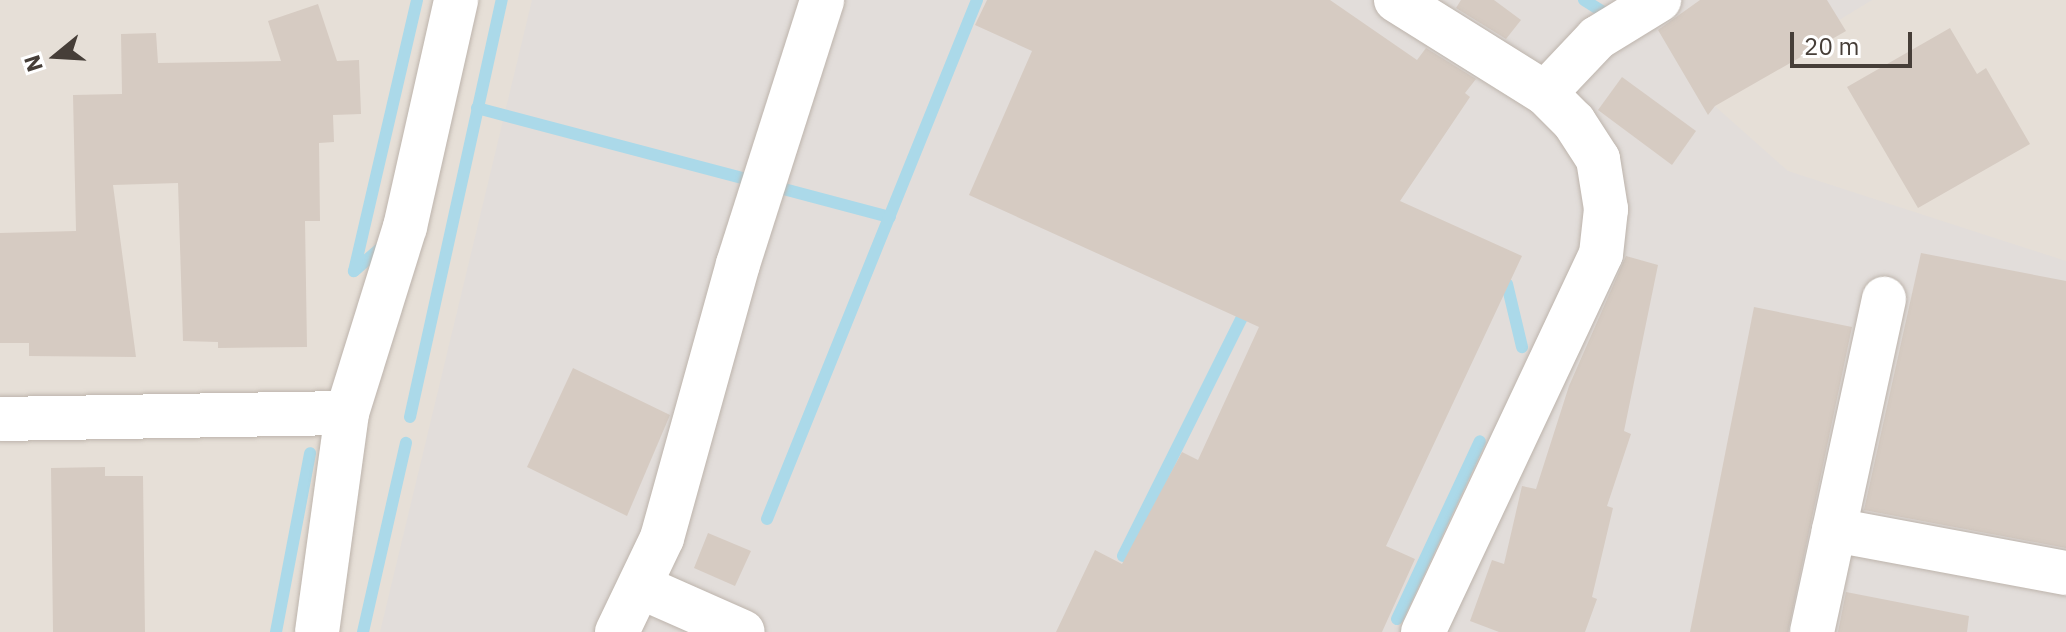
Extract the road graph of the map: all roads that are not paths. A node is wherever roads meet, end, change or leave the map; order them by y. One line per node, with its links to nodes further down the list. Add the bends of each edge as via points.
1 (456, 0): 7 (street, via 405,227)
2 (822, 0): 11 (street, via 738,264 662,538)
3 (1396, 0): 5 (street)
4 (1659, 0): 5 (street, via 1597,38)
5 (1545, 93): 15 (street, via 1574,122 1598,159 1606,209 1601,254)
6 (1884, 299): 9 (street)
7 (347, 413): 8 (street); 12 (street)
8 (0, 419)
9 (1834, 530): 10 (street); 16 (street)
10 (2066, 573)
11 (641, 587): 13 (street); 14 (street)
12 (317, 632)
13 (617, 632)
14 (743, 632)
15 (1423, 632)
16 (1812, 632)

